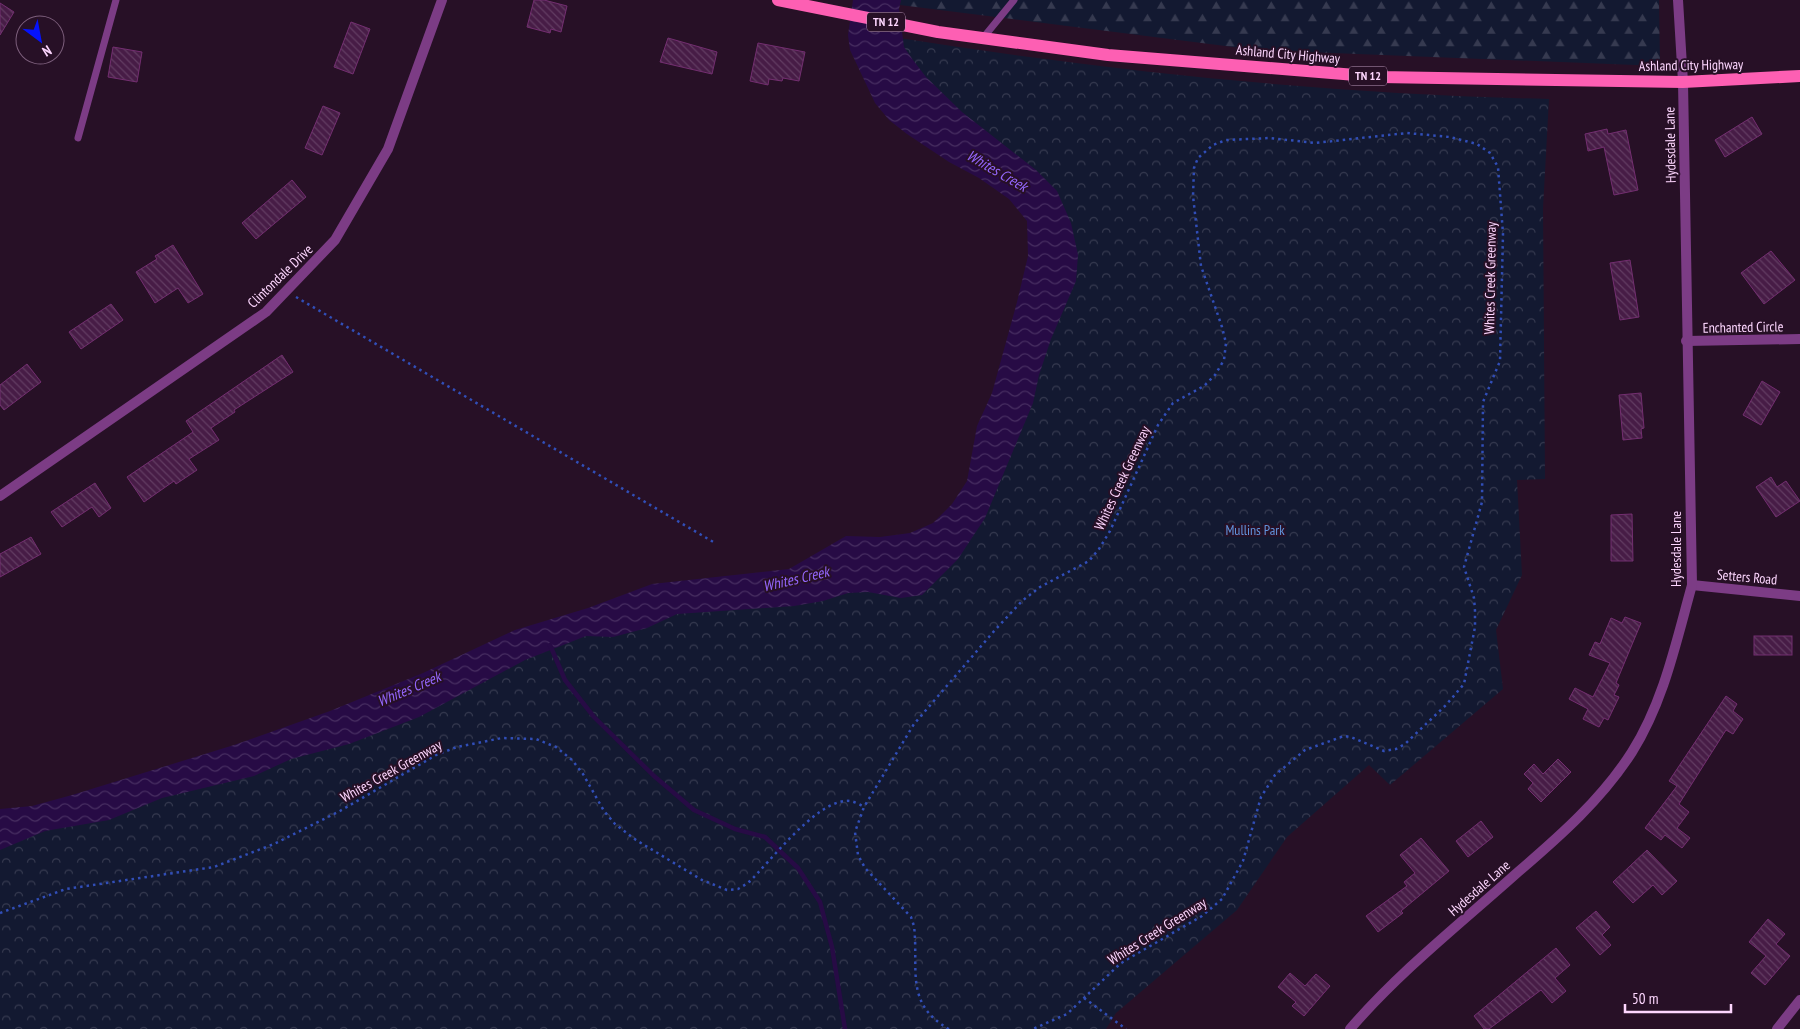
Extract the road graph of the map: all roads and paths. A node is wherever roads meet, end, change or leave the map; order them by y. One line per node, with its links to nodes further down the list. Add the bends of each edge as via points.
1 (116, 0): 9 (lane)
2 (442, 0): 10 (street, Clintondale Drive, via 388,149 336,240)
3 (1014, 0): 6 (lane)
4 (1678, 0): 8 (street, Hydesdale Lane)
5 (787, 1): 6 (main road, Ashland City Highway / TN 12)
6 (983, 38): 8 (main road, Ashland City Highway / TN 12, via 1108,55 1380,77)
7 (1800, 76): 8 (main road, Ashland City Highway / TN 12)
8 (1683, 82): 12 (street, Hydesdale Lane)
9 (78, 138)
10 (286, 291): 13 (street, Clintondale Drive, via 266,312); 14 (path)
11 (1800, 339): 12 (street, Enchanted Circle)
12 (1686, 342): 15 (street, Hydesdale Lane)
13 (0, 496)
14 (715, 543)
15 (1692, 586): 16 (street, Setters Road); 24 (street, Hydesdale Lane, via 1670,666 1652,714 1632,752 1597,798 1558,837 1424,954)
16 (1800, 596)
17 (864, 807): 18 (path, Whites Creek Greenway, via 848,800 827,806 797,832 748,884 727,890 702,880 624,831 604,811 583,774 556,747 536,738 491,739 436,755 340,811 274,844 214,867 66,889); 19 (path, Whites Creek Greenway, via 914,724 995,630 1040,587 1089,561 1110,531 1158,424 1173,404 1204,386 1220,367 1226,343 1201,266 1193,196 1194,168 1205,150 1226,140 1245,138 1315,143 1426,133 1477,144 1490,153 1498,167 1503,234 1500,361 1484,402 1482,502 1464,567 1474,598 1475,627 1464,684 1446,705 1396,749 1384,751 1344,736 1305,750 1274,775 1256,808 1243,861 1222,899 1202,916 1121,963); 21 (path, Whites Creek Greenway, via 855,832 858,855 865,868 911,917 915,935 916,988 920,1001 930,1016)
18 (0, 913)
19 (1084, 998): 22 (path, Whites Creek Greenway, via 1067,1014); 23 (path)
20 (1800, 1000): 25 (street)
21 (949, 1029)
22 (1033, 1029)
23 (1126, 1029)
24 (1350, 1029)
25 (1777, 1029)

